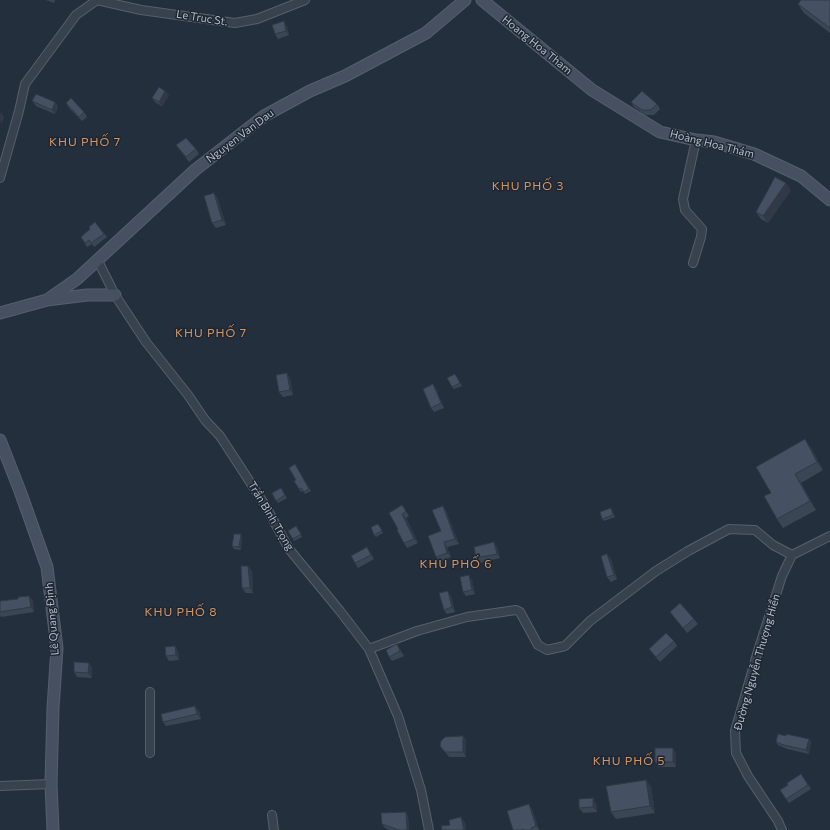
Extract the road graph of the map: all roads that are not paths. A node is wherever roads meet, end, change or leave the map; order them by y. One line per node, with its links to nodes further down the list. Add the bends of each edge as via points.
1 (97, 0): 2 (street, Le Truc St., via 141,10 235,24 257,19); 6 (street, Le Truc St., via 76,15 25,84)
2 (304, 0)
3 (465, 0): 8 (street, Nguyen Van Dau, via 426,33 264,116 196,170)
4 (482, 0): 5 (street, Hoàng Hoa Thám, via 592,90 660,132)
5 (696, 140): 7 (street, Hoàng Hoa Thám, via 714,142 754,154 801,176); 9 (street, via 683,200 685,210 702,229)
6 (0, 178)
7 (830, 200)
8 (98, 261): 10 (street, Nguyen Van Dau); 12 (street, Trần Bình Trọng)
9 (693, 263)
10 (77, 279): 11 (street); 13 (street, Nguyen Van Dau)
11 (87, 295): 12 (street); 13 (street)
12 (115, 295): 18 (street, Trần Bình Trọng, via 146,342 220,436 265,505 289,548)
13 (47, 300): 14 (street)
14 (0, 313)
15 (0, 440): 21 (street, Lê Quang Định, via 47,567 57,648 52,708)
16 (830, 536): 17 (street)
17 (792, 555): 18 (street, via 773,545 755,530 729,529 656,571 590,621 565,646 547,650 538,645 520,612 516,610 467,617 417,631); 27 (street, Đường Nguyễn Thượng Hiền, via 782,576 757,654 736,731 736,752)
18 (369, 649): 26 (street, Trần Bình Trọng, via 398,716 421,790)
19 (150, 692): 20 (street)
20 (150, 753)
21 (51, 784): 22 (street); 24 (street, Lê Quang Định)
22 (0, 786)
23 (272, 815): 25 (street)
24 (53, 830)
25 (274, 830)
26 (429, 830)
27 (782, 830)

